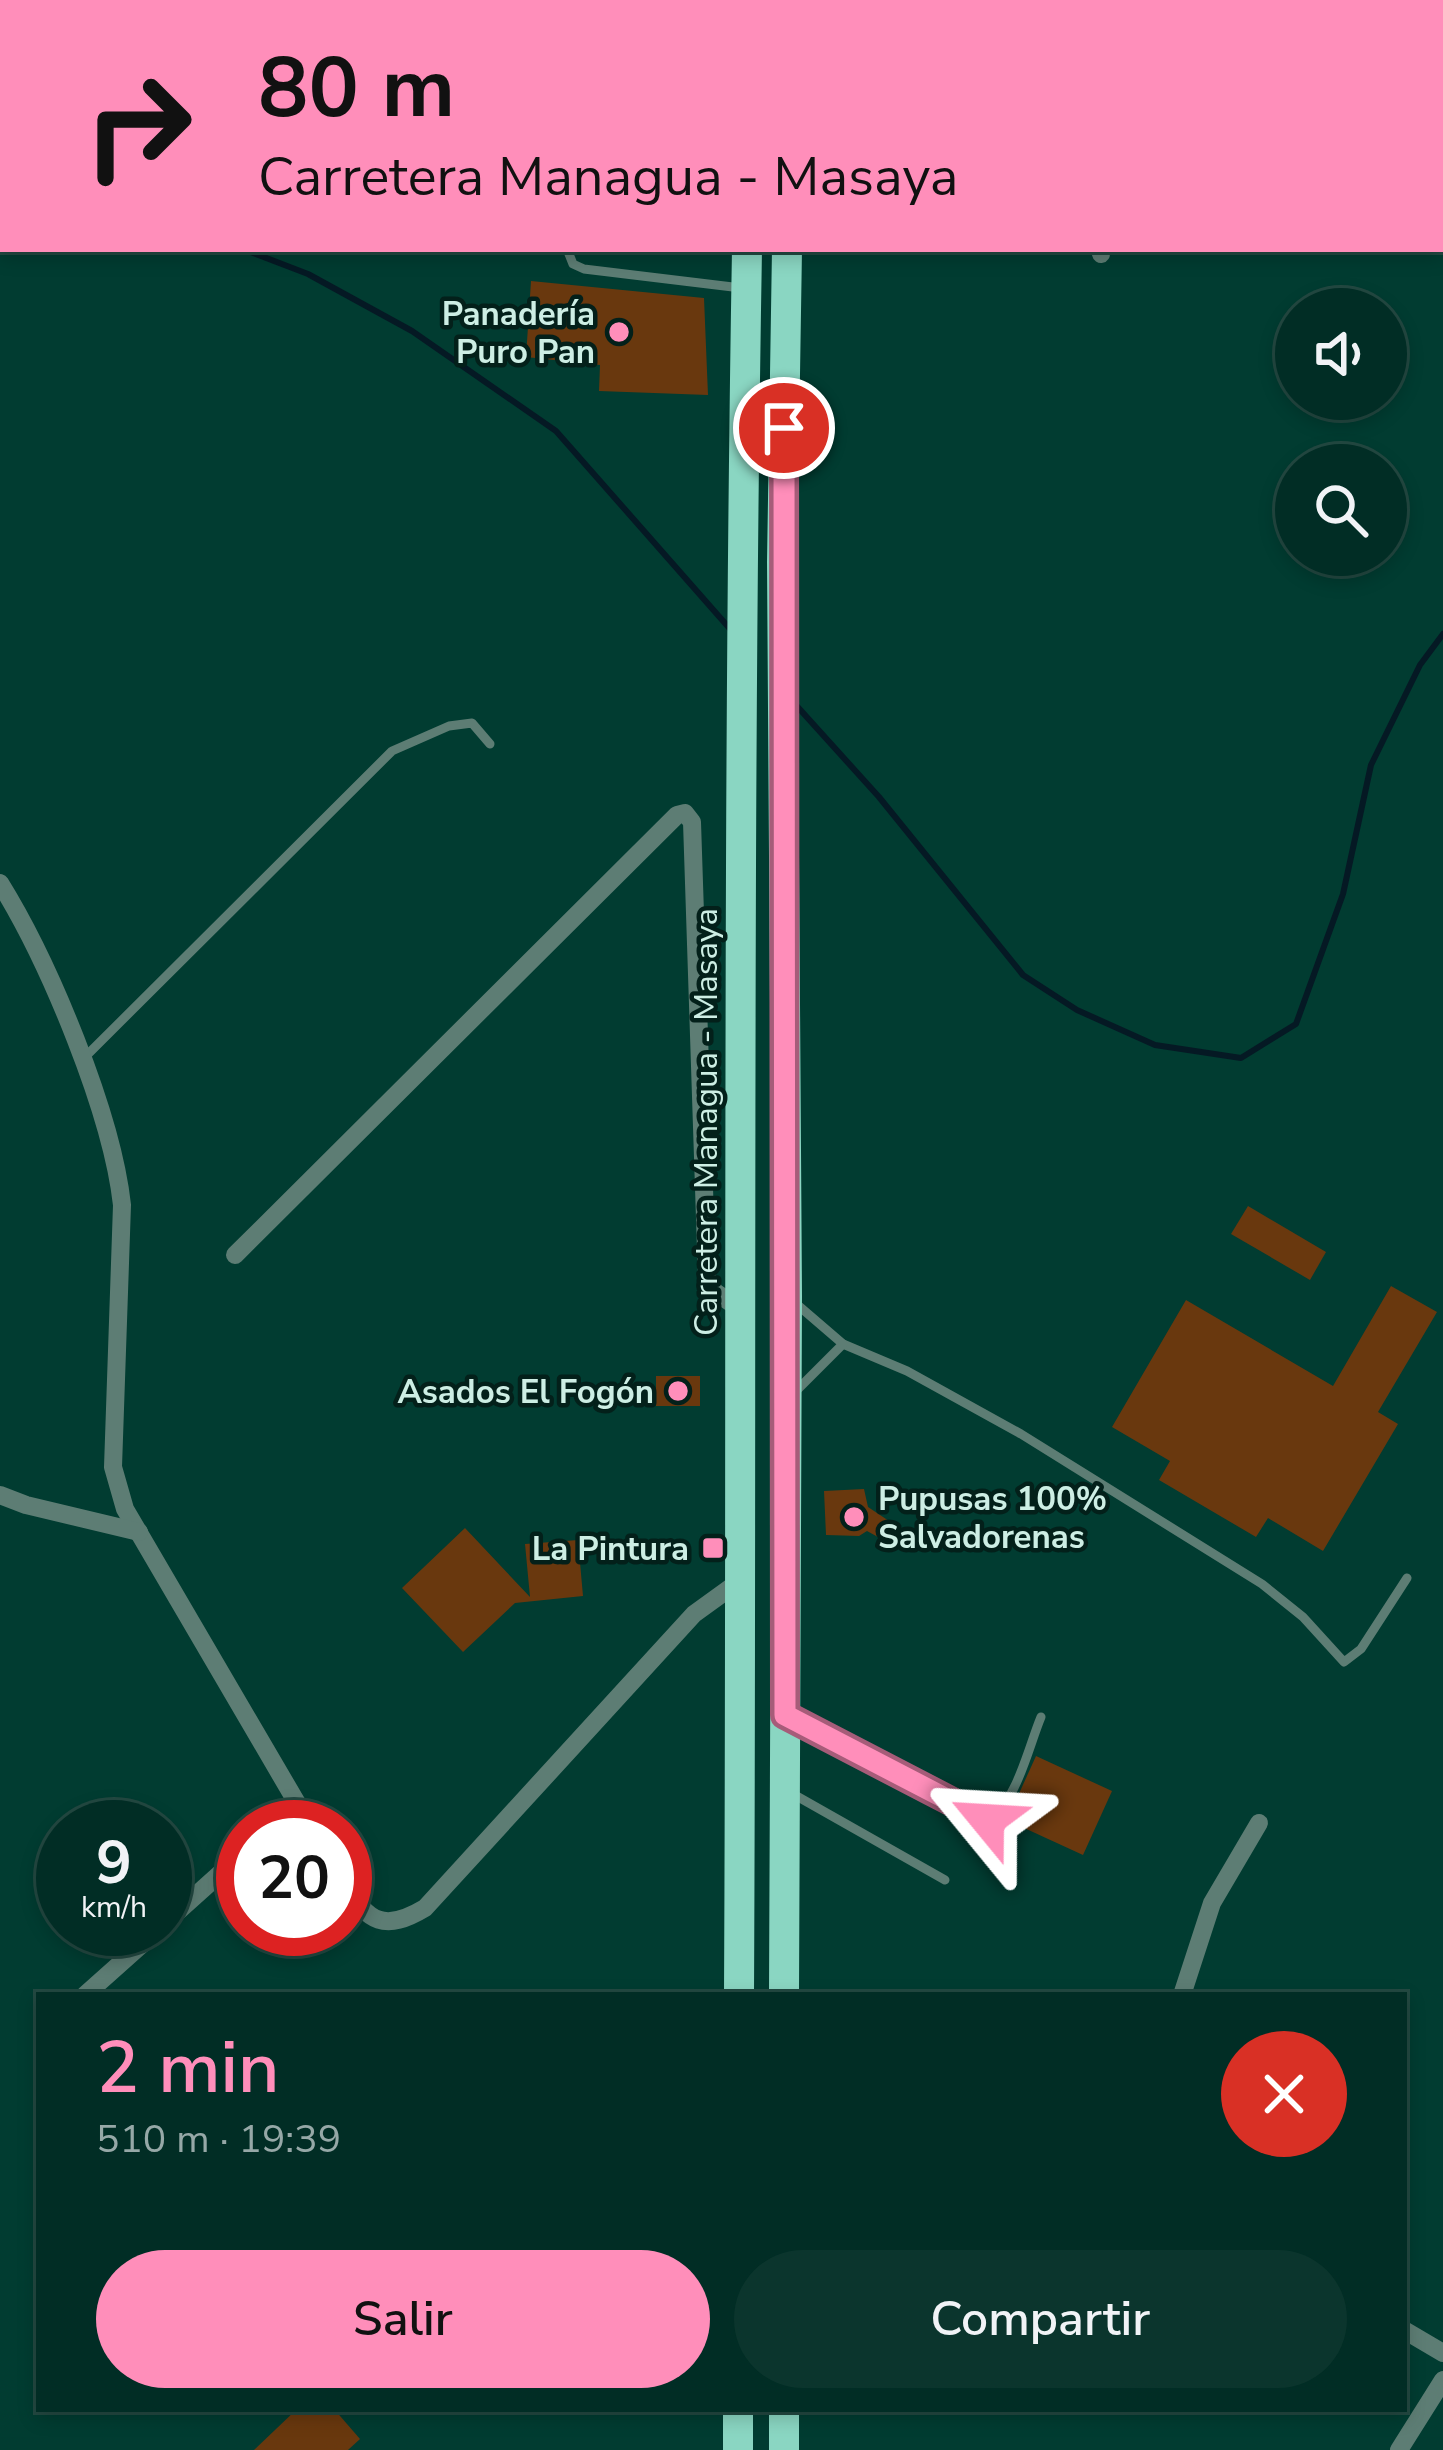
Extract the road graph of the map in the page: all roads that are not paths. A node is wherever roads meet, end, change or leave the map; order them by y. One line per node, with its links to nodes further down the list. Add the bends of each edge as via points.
1 (568, 252): 4 (lane, via 584,269)
2 (747, 252): 4 (highway, Carretera Managua - Masaya)
3 (787, 252): 10 (highway)
4 (746, 289): 8 (highway, Carretera Managua - Masaya)
5 (490, 744): 7 (lane, via 472,723 392,752)
6 (0, 883): 7 (street)
7 (82, 1060): 15 (street, via 119,1173 113,1466)
8 (742, 1171): 10 (highway, via 757,1276); 11 (highway, Carretera Managua - Masaya)
9 (235, 1255): 11 (street, via 685,813 692,822 706,1279)
10 (787, 1296): 12 (lane); 13 (highway)
11 (743, 1311): 17 (highway, Carretera Managua - Masaya)
12 (842, 1344): 13 (lane); 16 (lane, via 1021,1434 1262,1584 1344,1662)
13 (785, 1402): 17 (highway, via 765,1459 766,1538); 18 (highway)
14 (0, 1495): 15 (street)
15 (139, 1532): 21 (street)
16 (1407, 1578)
17 (741, 1580): 26 (street, via 694,1614 425,1908 404,1921); 29 (highway, Carretera Managua - Masaya)
18 (785, 1715): 19 (lane, via 987,1820 1006,1800); 20 (highway)
19 (1041, 1717)
20 (785, 1790): 24 (lane); 30 (highway)
21 (296, 1800)
22 (1259, 1823): 31 (street, via 1212,1903)
23 (216, 1877): 25 (street)
24 (944, 1880)
25 (192, 1899)
26 (372, 1917)
27 (129, 1956): 28 (street)
28 (88, 1992)
29 (739, 1992)
30 (784, 1992)
31 (1183, 1992)
32 (1407, 2332): 33 (street)
33 (1443, 2354)
34 (1443, 2380): 39 (street)
35 (738, 2412): 37 (highway)
36 (784, 2412): 38 (highway)
37 (738, 2450)
38 (784, 2450)
39 (1399, 2450)

